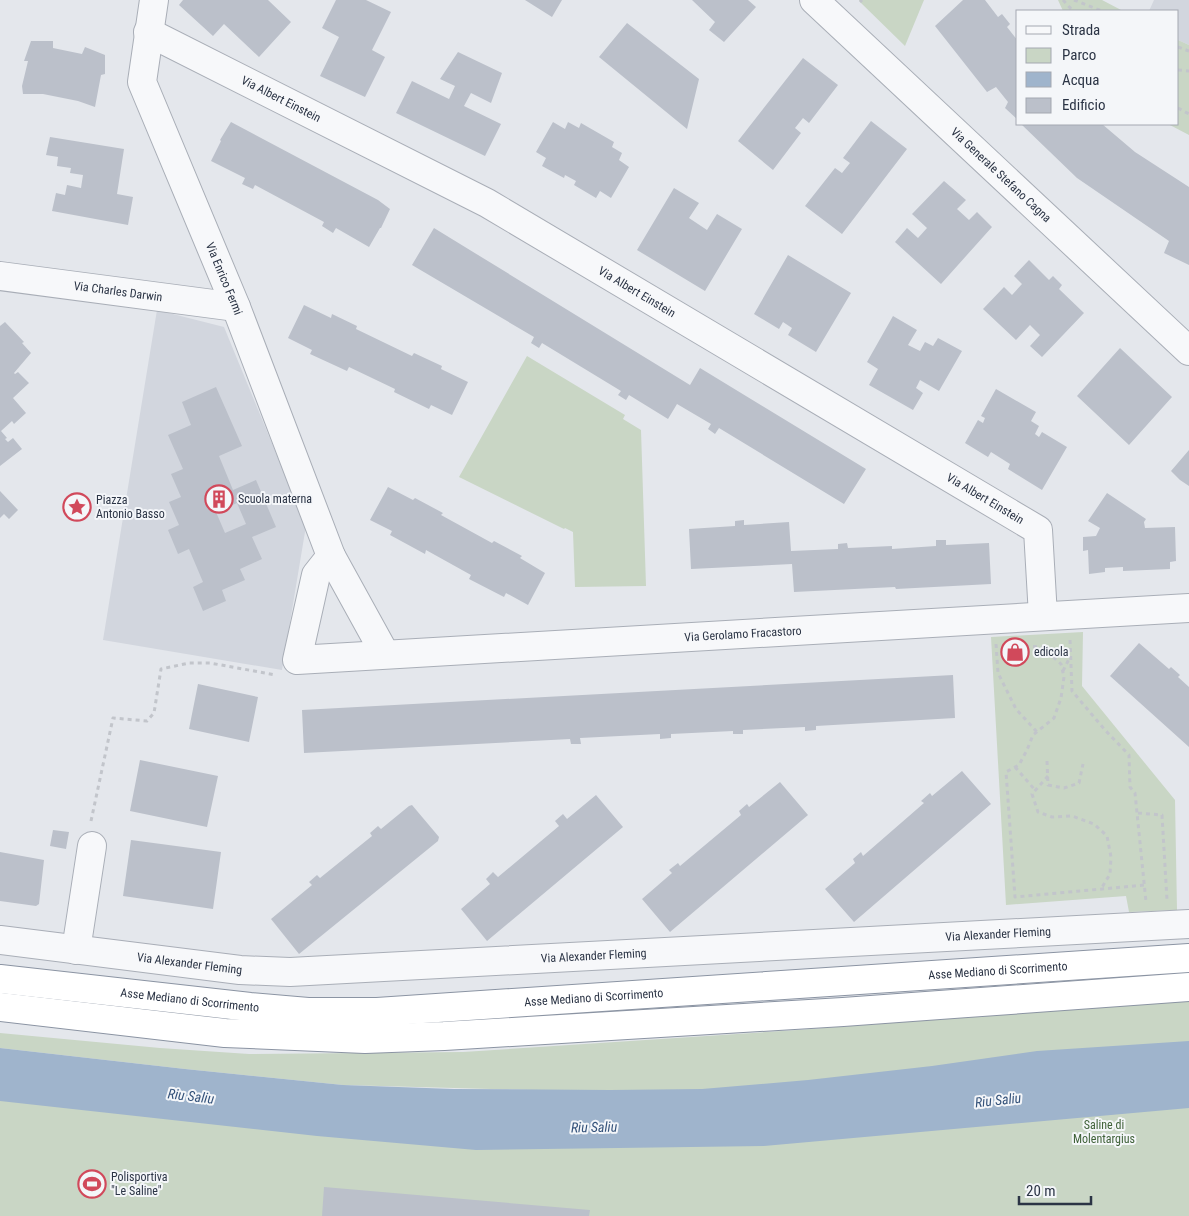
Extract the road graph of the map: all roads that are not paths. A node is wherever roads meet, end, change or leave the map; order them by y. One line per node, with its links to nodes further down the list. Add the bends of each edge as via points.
1 (154, 0): 3 (street, Via Enrico Fermi)
2 (814, 0): 6 (street, Via Generale Stefano Cagna)
3 (148, 32): 5 (street, Via Enrico Fermi, via 142,82); 9 (street, Via Albert Einstein, via 487,203 1038,530)
4 (0, 276): 5 (street, Via Charles Darwin)
5 (236, 307): 7 (street, Via Enrico Fermi)
6 (1189, 351)
7 (331, 556): 10 (street, Via Enrico Fermi); 10 (street, Via Gerolamo Fracastoro, via 316,575 297,660)
8 (1189, 608): 9 (street, Via Gerolamo Fracastoro)
9 (1031, 617): 10 (street, Via Gerolamo Fracastoro)
10 (385, 654)
11 (91, 835): 14 (street)
12 (1168, 925): 14 (street, Via Alexander Fleming, via 290,972 240,970)
13 (0, 940): 14 (street, Via Alexander Fleming)
14 (76, 950)
15 (1189, 958): 16 (highway, Asse Mediano di Scorrimento, via 377,1012 308,1012 250,1007)
16 (0, 979)
17 (1189, 987): 18 (highway, via 823,1014 365,1039 225,1033)
18 (0, 1007)

